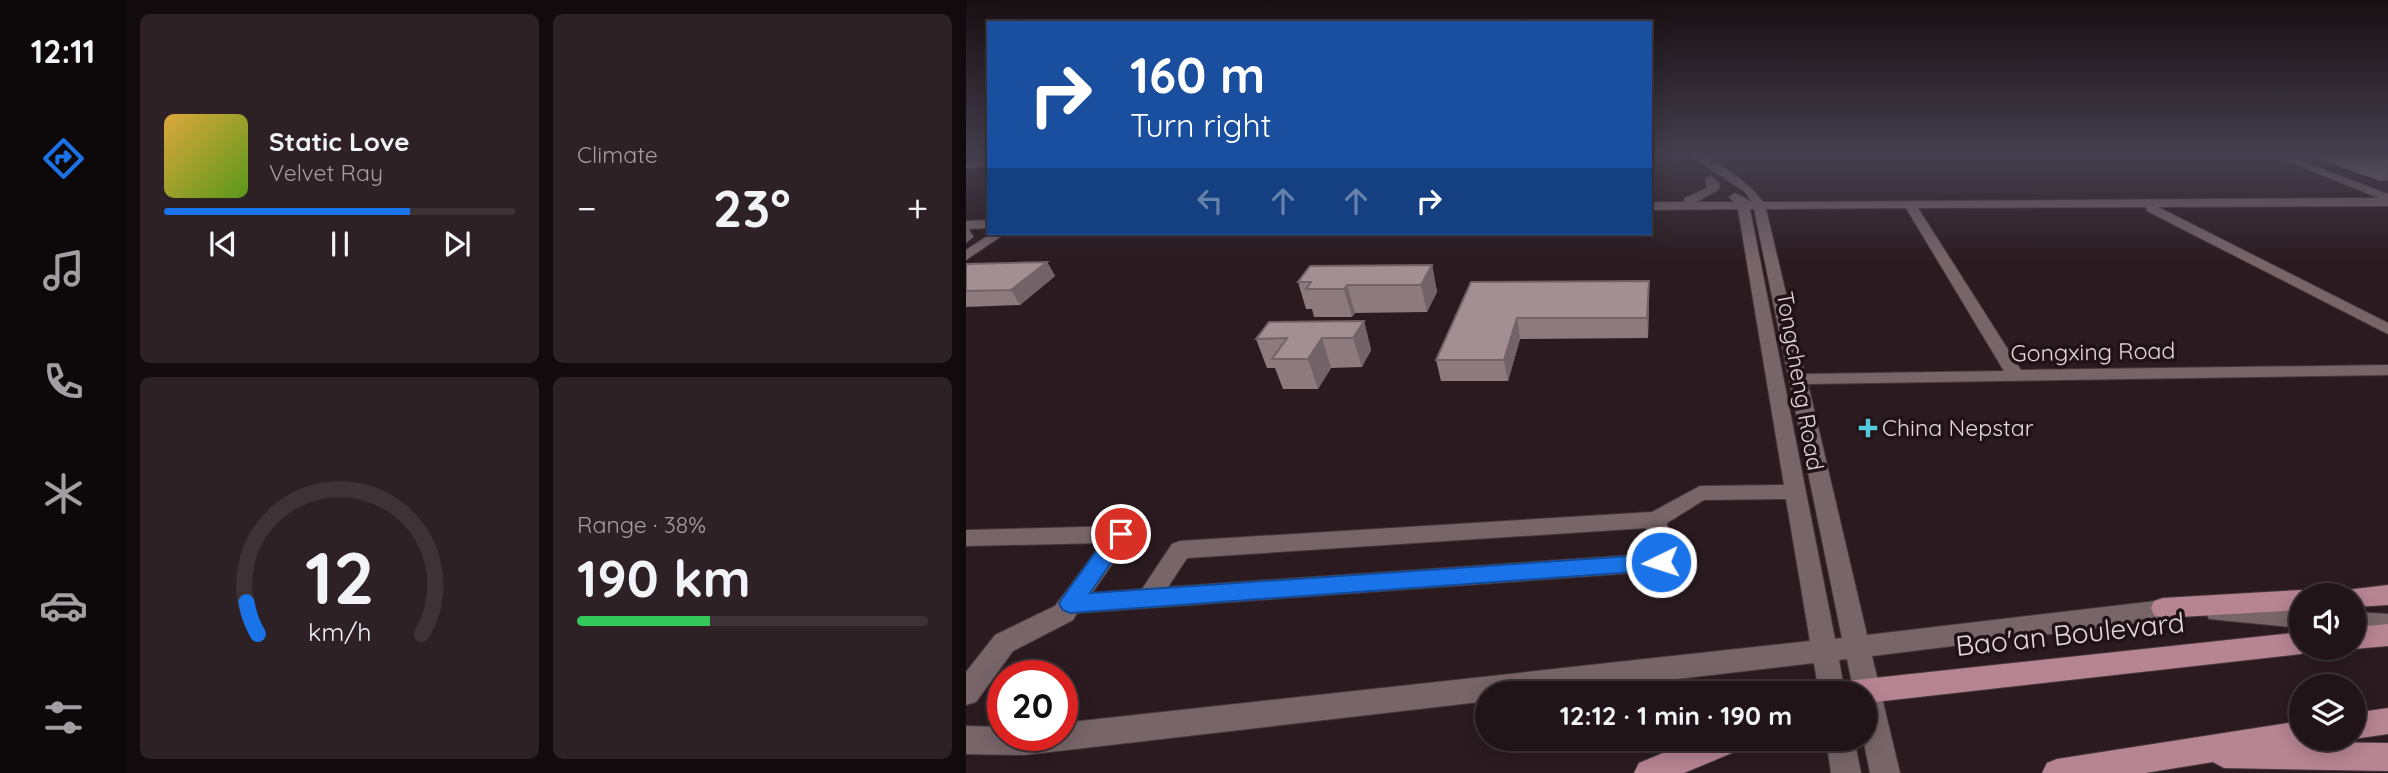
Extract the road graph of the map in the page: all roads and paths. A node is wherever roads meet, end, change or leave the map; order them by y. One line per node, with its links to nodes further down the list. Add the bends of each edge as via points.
1 (1710, 190): 7 (street)
2 (1728, 190): 8 (street)
3 (1749, 190): 8 (street)
4 (2360, 190): 5 (street)
5 (2388, 202): 8 (street); 10 (street)
6 (1652, 206): 7 (street)
7 (1671, 206): 8 (street)
8 (1752, 207): 9 (street); 11 (street); 21 (street, Tongcheng Road); 22 (street, Tongcheng Road)
9 (1912, 208): 10 (street); 20 (street)
10 (2151, 208): 18 (street)
11 (1652, 212)
12 (987, 218): 13 (street)
13 (966, 219)
14 (987, 224): 15 (street)
15 (966, 225)
16 (997, 235): 17 (street)
17 (966, 256)
18 (2388, 329)
19 (2388, 370): 20 (street, Gongxing Road)
20 (2016, 376): 21 (street, Gongxing Road)
21 (1798, 379): 37 (street, Tongcheng Road)
22 (1795, 492): 23 (street, via 1700,493); 38 (street, Tongcheng Road)
23 (1656, 520): 27 (street, via 1180,550); 27 (street, via 1661,562)
24 (966, 538): 29 (street, via 1121,534)
25 (2388, 595): 26 (main road)
26 (2366, 596)
27 (1149, 598): 29 (street)
28 (2289, 601): 30 (main road)
29 (1070, 604): 42 (street, via 1064,612 1004,643)
30 (2163, 608): 31 (street); 37 (street)
31 (2289, 617)
32 (2366, 623): 33 (street)
33 (2388, 624)
34 (2388, 635): 35 (main road)
35 (2366, 637)
36 (2289, 644): 41 (main road, Bao'an Boulevard)
37 (1857, 646): 38 (street); 40 (street, Tongcheng Road)
38 (1824, 650): 39 (street, Tongcheng Road); 46 (street, via 1024,741)
39 (1830, 681)
40 (1856, 681)
41 (1877, 689)
42 (966, 693)
43 (2388, 721): 44 (main road)
44 (2366, 724)
45 (2289, 736): 50 (main road)
46 (966, 740)
47 (1877, 750): 54 (street, Tongcheng Road)
48 (1702, 751): 52 (main road)
49 (1842, 751): 53 (street)
50 (2172, 753): 51 (main road); 55 (main road)
51 (2388, 757)
52 (1648, 773)
53 (1846, 773)
54 (1885, 773)
55 (2057, 773)

